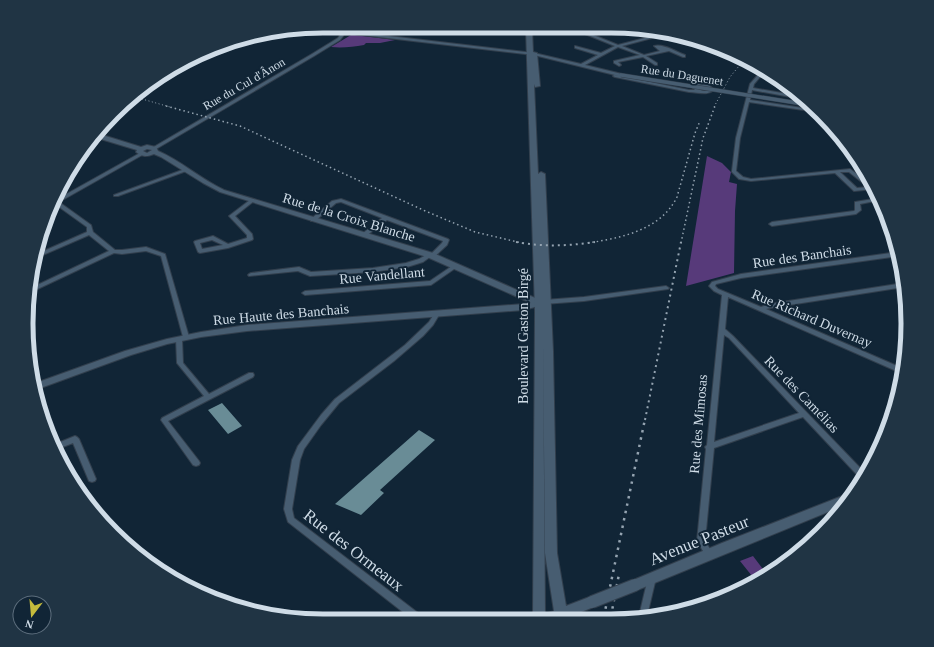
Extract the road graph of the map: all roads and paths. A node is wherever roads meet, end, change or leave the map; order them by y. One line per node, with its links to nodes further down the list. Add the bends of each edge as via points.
1 (338, 33): 7 (street)
2 (348, 33): 7 (street)
3 (362, 33): 13 (street, Rue du Daguenet)
4 (529, 33): 13 (main road, Boulevard Gaston Birgé)
5 (534, 33): 13 (main road, Boulevard Gaston Birgé)
6 (584, 33): 9 (street)
7 (343, 34): 31 (street, Rue du Cul d'Ânon, via 313,55)
8 (654, 36): 9 (street)
9 (617, 46): 14 (street); 15 (street)
10 (576, 47): 14 (street)
11 (669, 50): 12 (street); 12 (street, via 661,46 656,47); 16 (street)
12 (663, 51): 15 (street)
13 (532, 54): 17 (street, Rue du Daguenet); 19 (main road, Boulevard Gaston Birgé); 60 (main road, Boulevard Gaston Birgé)
14 (600, 54): 20 (street)
15 (643, 56): 18 (street); 21 (street, via 615,62)
16 (684, 56)
17 (552, 59): 19 (street, via 540,60); 20 (street, Rue du Daguenet)
18 (656, 64)
19 (536, 65): 60 (main road, Boulevard Gaston Birgé)
20 (582, 65): 22 (street, Rue du Daguenet)
21 (619, 65)
22 (602, 71): 25 (street, via 627,79); 28 (street, Rue du Daguenet, bridge)
23 (760, 75): 24 (street)
24 (751, 89): 26 (street); 27 (street)
25 (699, 91)
26 (791, 96)
27 (748, 99): 29 (street); 34 (street, via 738,138 734,171 744,179 754,180)
28 (800, 103)
29 (805, 108)
30 (101, 136): 32 (street)
31 (154, 150): 32 (street, via 147,147); 33 (street, Rue de la Croix Blanche)
32 (142, 152): 38 (street)
33 (187, 170): 37 (street); 40 (street, Rue de la Croix Blanche, via 215,188)
34 (836, 171): 35 (street, via 850,170); 36 (street, via 856,190)
35 (863, 180)
36 (868, 189)
37 (116, 195)
38 (61, 199)
39 (873, 200): 44 (street, via 857,203 856,212)
40 (252, 201): 43 (street, Rue de la Croix Blanche); 47 (street, via 232,216 250,235 250,240)
41 (58, 206): 45 (street, via 89,226)
42 (386, 218): 43 (street, via 341,200 334,202); 46 (street); 50 (street, via 446,240 445,244)
43 (313, 220): 46 (street, Rue de la Croix Blanche)
44 (772, 224)
45 (90, 233): 48 (street); 49 (street)
46 (364, 235): 50 (street, Rue de la Croix Blanche)
47 (228, 246): 47 (street, via 213,238 197,242 200,251)
48 (113, 251): 55 (street); 64 (street, via 146,249 163,255)
49 (42, 254)
50 (431, 255): 52 (street, Rue de la Croix Blanche); 53 (street, via 401,267 310,274 299,269)
51 (892, 255): 56 (street, Rue des Banchais, via 741,276 714,283)
52 (455, 266): 58 (street, Rue Vandellant, via 431,283); 60 (street, Rue de la Croix Blanche)
53 (251, 275)
54 (899, 286): 61 (street)
55 (35, 287)
56 (712, 287): 59 (street, Rue Richard Duvernay)
57 (666, 288): 60 (street)
58 (304, 293)
59 (725, 294): 61 (street, Rue Richard Duvernay); 63 (street, Rue des Mimosas)
60 (542, 302): 62 (street, Rue Haute des Banchais, via 524,307); 80 (main road, Boulevard Gaston Birgé); 81 (main road, Boulevard Gaston Birgé, via 551,553)
61 (761, 309): 65 (street, Rue Richard Duvernay)
62 (436, 314): 64 (street, Rue Haute des Banchais, via 247,328); 79 (street, Rue des Ormeaux, via 435,319 422,333 331,408 301,448 296,460 288,509 290,520)
63 (721, 329): 69 (street, Rue des Camélias); 71 (street, Rue des Mimosas)
64 (183, 338): 67 (street, Rue Haute des Banchais, via 87,367); 68 (street, via 180,363)
65 (897, 369)
66 (251, 375): 68 (street)
67 (40, 385)
68 (208, 397): 72 (street, via 164,420)
69 (804, 414): 71 (street); 73 (street, Rue des Camélias)
70 (60, 445): 74 (street, via 75,439)
71 (709, 447): 76 (street, Rue des Mimosas, via 701,541)
72 (196, 463)
73 (860, 473)
74 (92, 479)
75 (839, 502): 76 (main road, Avenue Pasteur)
76 (709, 554): 77 (main road, Avenue Pasteur)
77 (652, 578): 78 (street); 82 (main road, Avenue Pasteur, bridge)
78 (644, 612)
79 (412, 614)
80 (539, 614)
81 (558, 614)
82 (563, 614)

